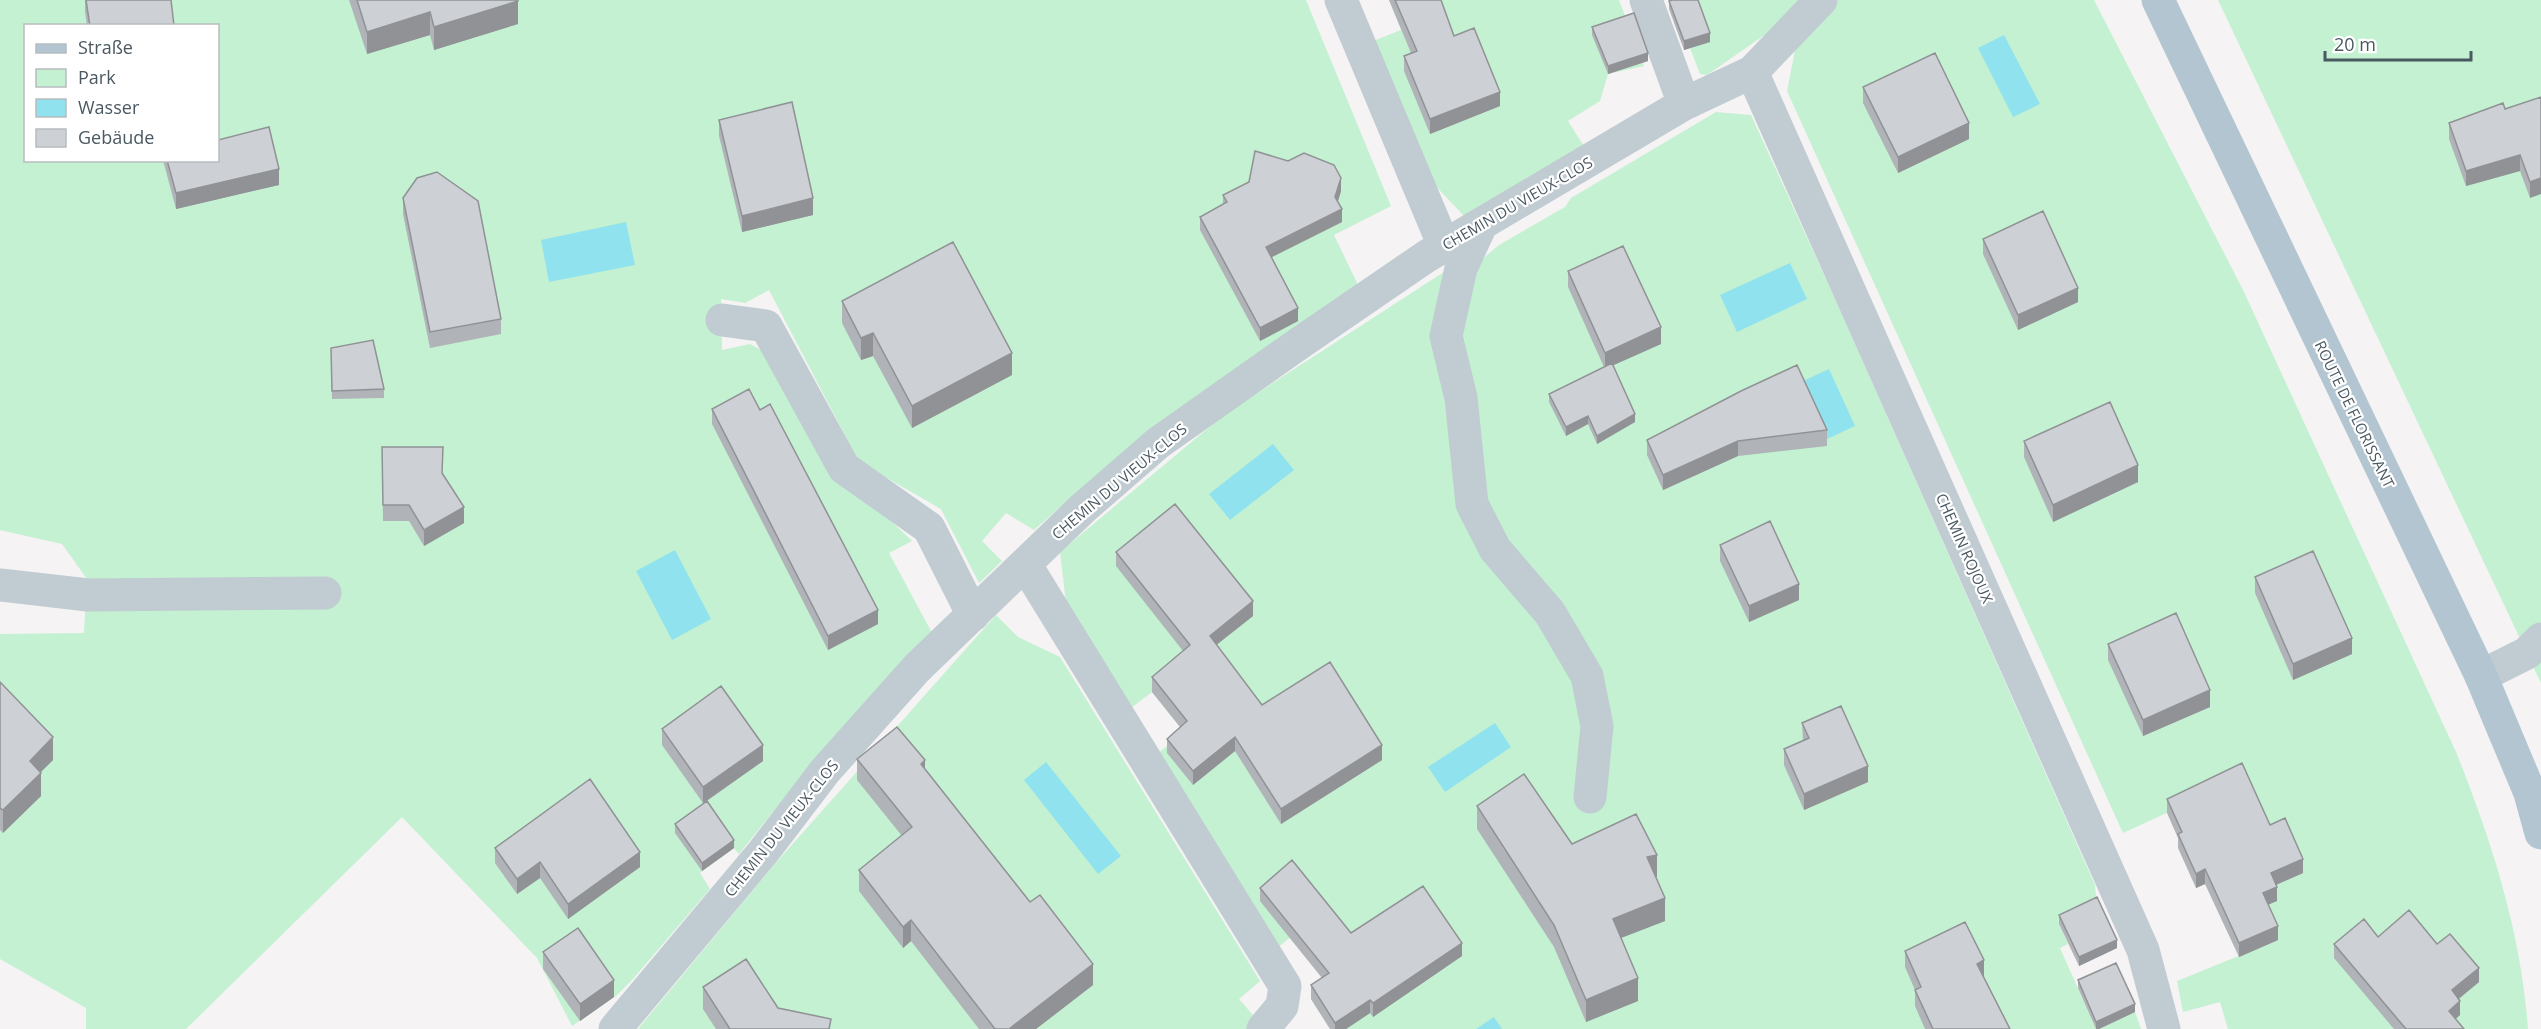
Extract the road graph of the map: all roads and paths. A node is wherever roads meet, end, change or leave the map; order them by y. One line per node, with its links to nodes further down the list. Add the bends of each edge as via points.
1 (1341, 0): 8 (street)
2 (1646, 0): 6 (street)
3 (1821, 0): 5 (street, CHEMIN DU VIEUX-CLOS)
4 (2158, 0): 15 (main road, ROUTE DE FLORISSANT)
5 (1752, 72): 6 (street, CHEMIN DU VIEUX-CLOS); 20 (street, CHEMIN ROJOUX, via 2143,950)
6 (1684, 104): 7 (street, CHEMIN DU VIEUX-CLOS)
7 (1481, 225): 8 (street, CHEMIN DU VIEUX-CLOS); 16 (street, via 1461,268 1446,336 1461,398 1472,504 1496,549 1550,613 1587,676 1597,726)
8 (1444, 246): 10 (street, CHEMIN DU VIEUX-CLOS, via 1158,443)
9 (722, 320): 13 (street, via 759,313 844,468 929,528)
10 (1025, 564): 13 (street, CHEMIN DU VIEUX-CLOS); 19 (street, via 1285,986 1282,1006)
11 (0, 585): 12 (street, via 88,595)
12 (325, 593)
13 (973, 615): 18 (street, CHEMIN DU VIEUX-CLOS, via 917,668 825,771)
14 (2541, 639): 15 (street, via 2527,653)
15 (2481, 676): 17 (main road, ROUTE DE FLORISSANT, via 2530,793)
16 (1590, 797)
17 (2541, 833)
18 (615, 1029)
19 (1263, 1029)
20 (2164, 1029)

